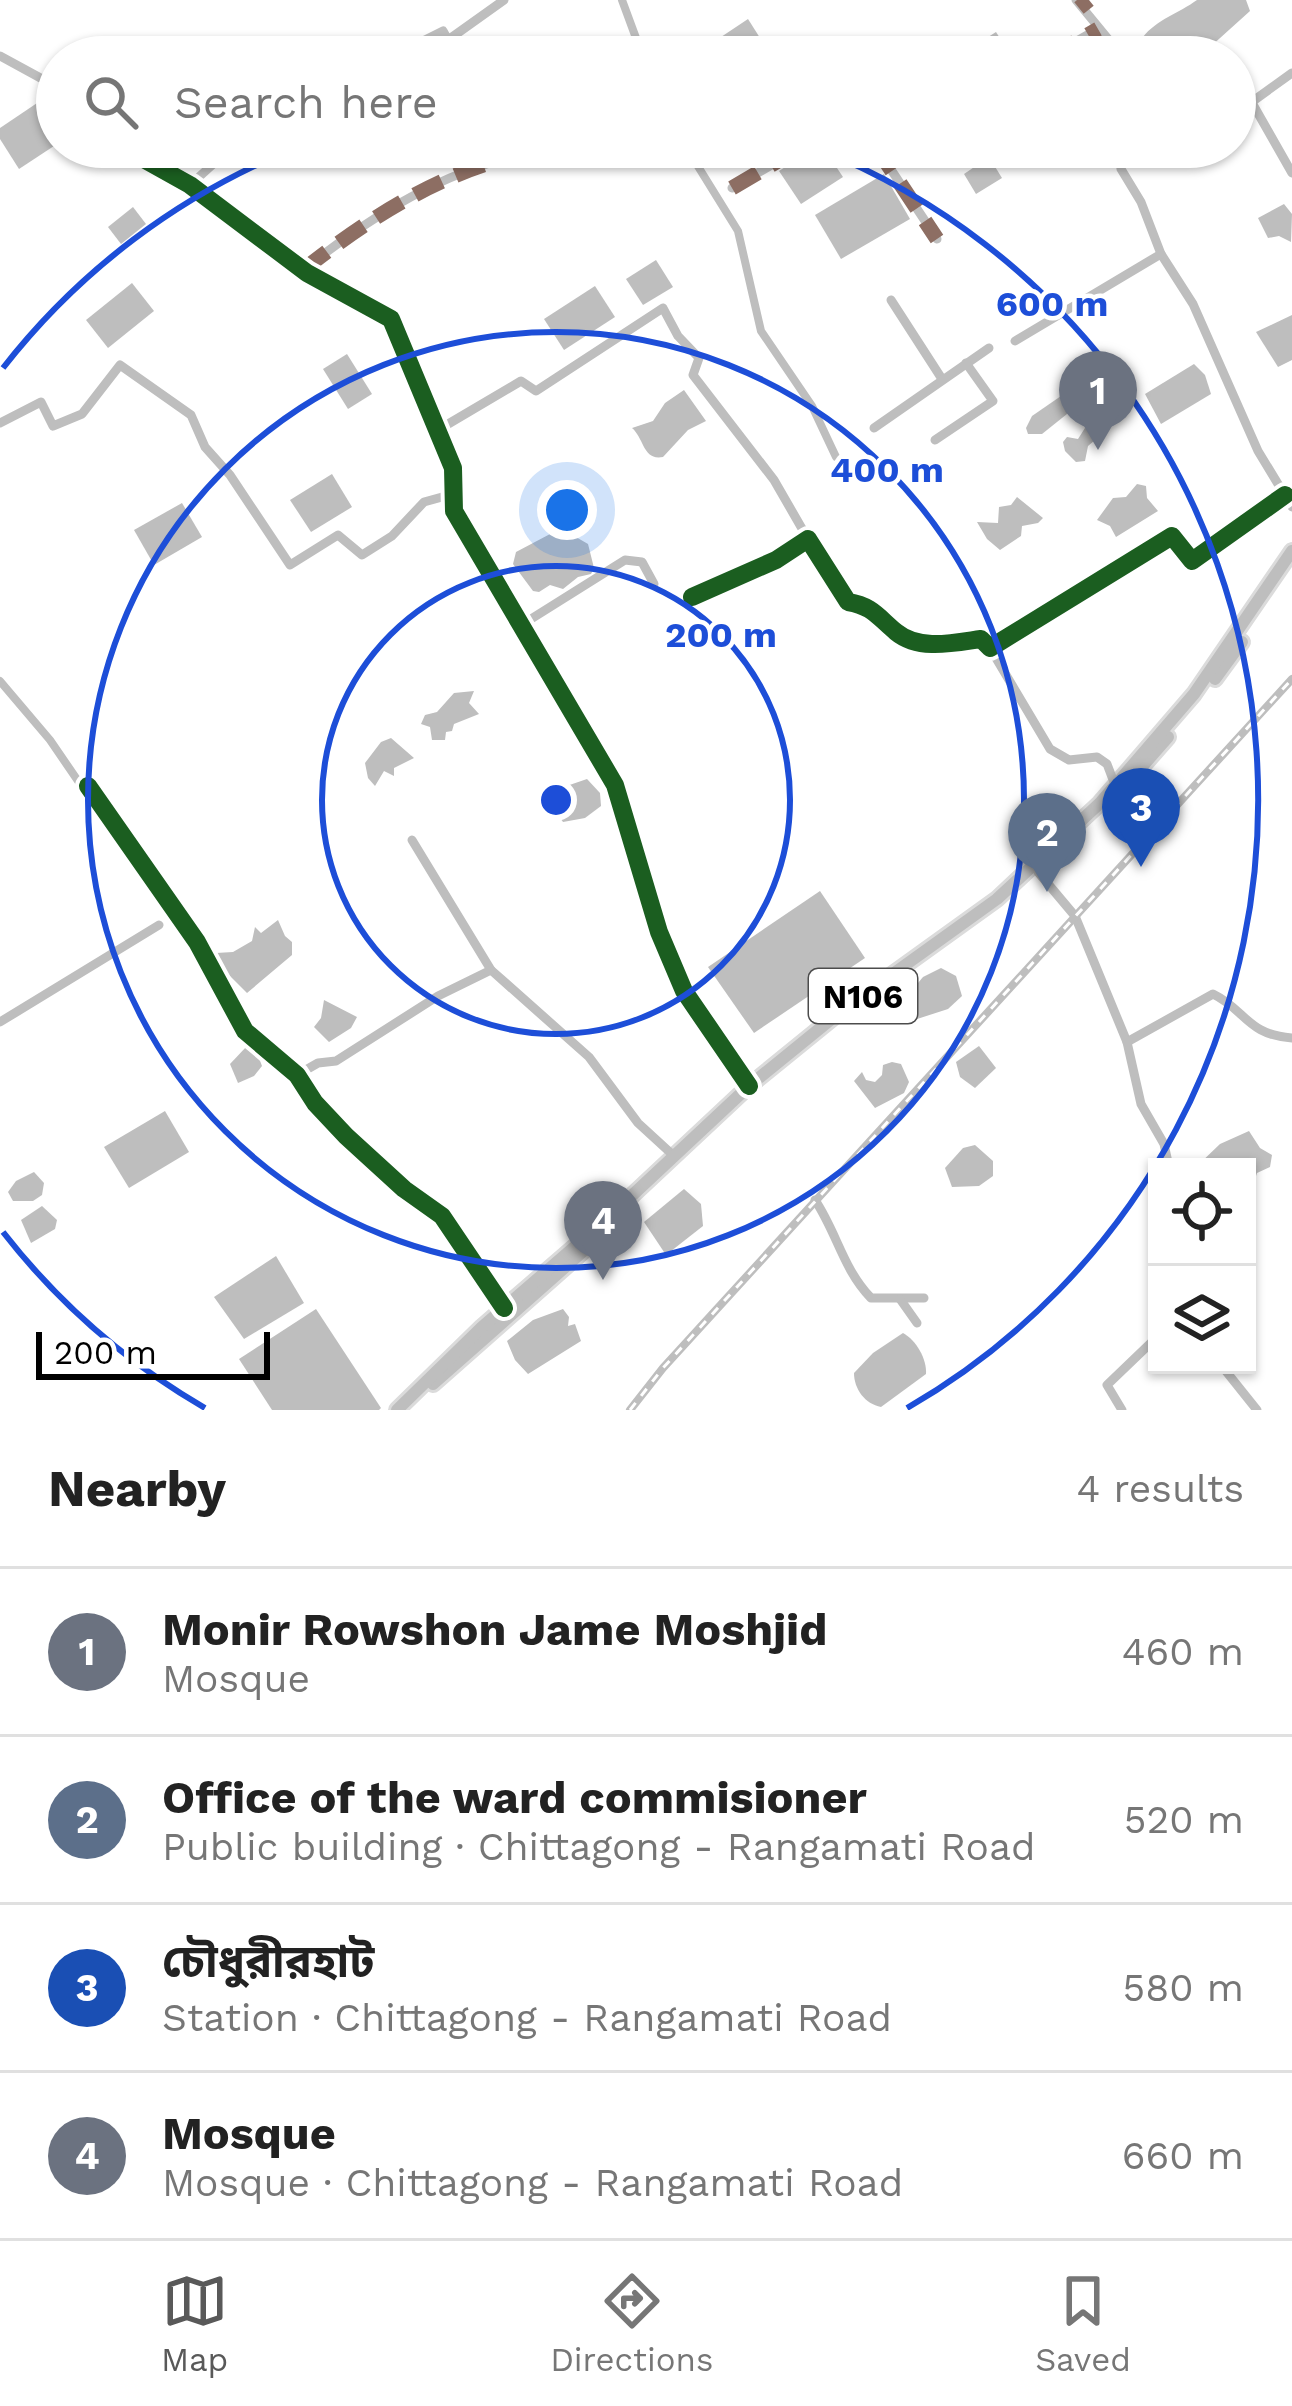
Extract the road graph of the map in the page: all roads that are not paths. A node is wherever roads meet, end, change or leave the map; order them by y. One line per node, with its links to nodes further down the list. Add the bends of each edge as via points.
1 (504, 0): 4 (street)
2 (1081, 3): 3 (street)
3 (1098, 28): 5 (street); 6 (street)
4 (454, 36)
5 (1084, 36)
6 (1105, 36)
7 (0, 56): 9 (street)
8 (1292, 73): 10 (street)
9 (36, 76)
10 (1256, 98)
11 (1256, 110): 18 (street)
12 (160, 168): 19 (street)
13 (209, 168): 19 (street)
14 (472, 168): 23 (street, via 395,205)
15 (766, 168): 20 (street)
16 (890, 168): 21 (street)
17 (1121, 168): 22 (street)
18 (1292, 173)
19 (190, 185): 23 (street)
20 (732, 188)
21 (938, 239)
22 (1161, 254): 25 (street); 34 (street)
23 (303, 270): 31 (street, via 391,319)
24 (891, 300): 28 (street)
25 (1015, 341)
26 (989, 348): 27 (street)
27 (966, 363): 28 (street); 32 (street, via 993,400)
28 (942, 379): 30 (street)
29 (0, 423): 33 (street, via 41,402 53,426 82,414 120,365 191,415 290,565 338,535 362,555 424,502)
30 (874, 428)
31 (438, 430): 33 (street); 36 (street, via 520,381 536,391 663,308 699,358 693,375 775,480)
32 (935, 440)
33 (453, 494): 41 (street, via 454,512)
34 (1285, 495): 35 (street); 42 (street, via 1192,561 1172,536)
35 (1292, 507)
36 (808, 539): 40 (street); 42 (street, via 848,602 870,605 900,636 934,646 981,639)
37 (1292, 550): 44 (highway, N106, via 1194,694)
38 (1292, 560): 46 (highway, N106, via 1227,663 1145,766)
39 (654, 584): 41 (street, via 642,562 625,560)
40 (692, 597)
41 (523, 624): 53 (street, via 615,785 684,991)
42 (990, 648): 44 (street, via 1050,749 1070,760 1097,757)
43 (88, 785): 52 (street, via 196,942 245,1031)
44 (1115, 785): 53 (highway, N106, via 997,899)
45 (412, 840): 48 (street)
46 (1038, 872): 51 (street, via 1075,916); 64 (highway, N106, via 778,1067)
47 (158, 926): 49 (street)
48 (491, 970): 52 (street, via 336,1061); 54 (street, via 589,1057)
49 (0, 1022)
50 (1292, 1038): 51 (street, via 1247,1025 1213,994)
51 (1127, 1042): 55 (street, via 1141,1104)
52 (297, 1075): 59 (street, via 346,1136 442,1216)
53 (749, 1086): 54 (highway, N106)
54 (674, 1156): 59 (highway, N106)
55 (1167, 1158)
56 (815, 1200): 58 (street, via 858,1284 871,1298)
57 (924, 1298): 58 (street)
58 (899, 1299): 60 (street)
59 (504, 1307): 63 (highway, N106)
60 (917, 1323)
61 (1148, 1346): 65 (street, via 1107,1385)
62 (1228, 1374): 66 (street)
63 (397, 1410)
64 (408, 1410)
65 (1122, 1410)
66 (1257, 1410)

